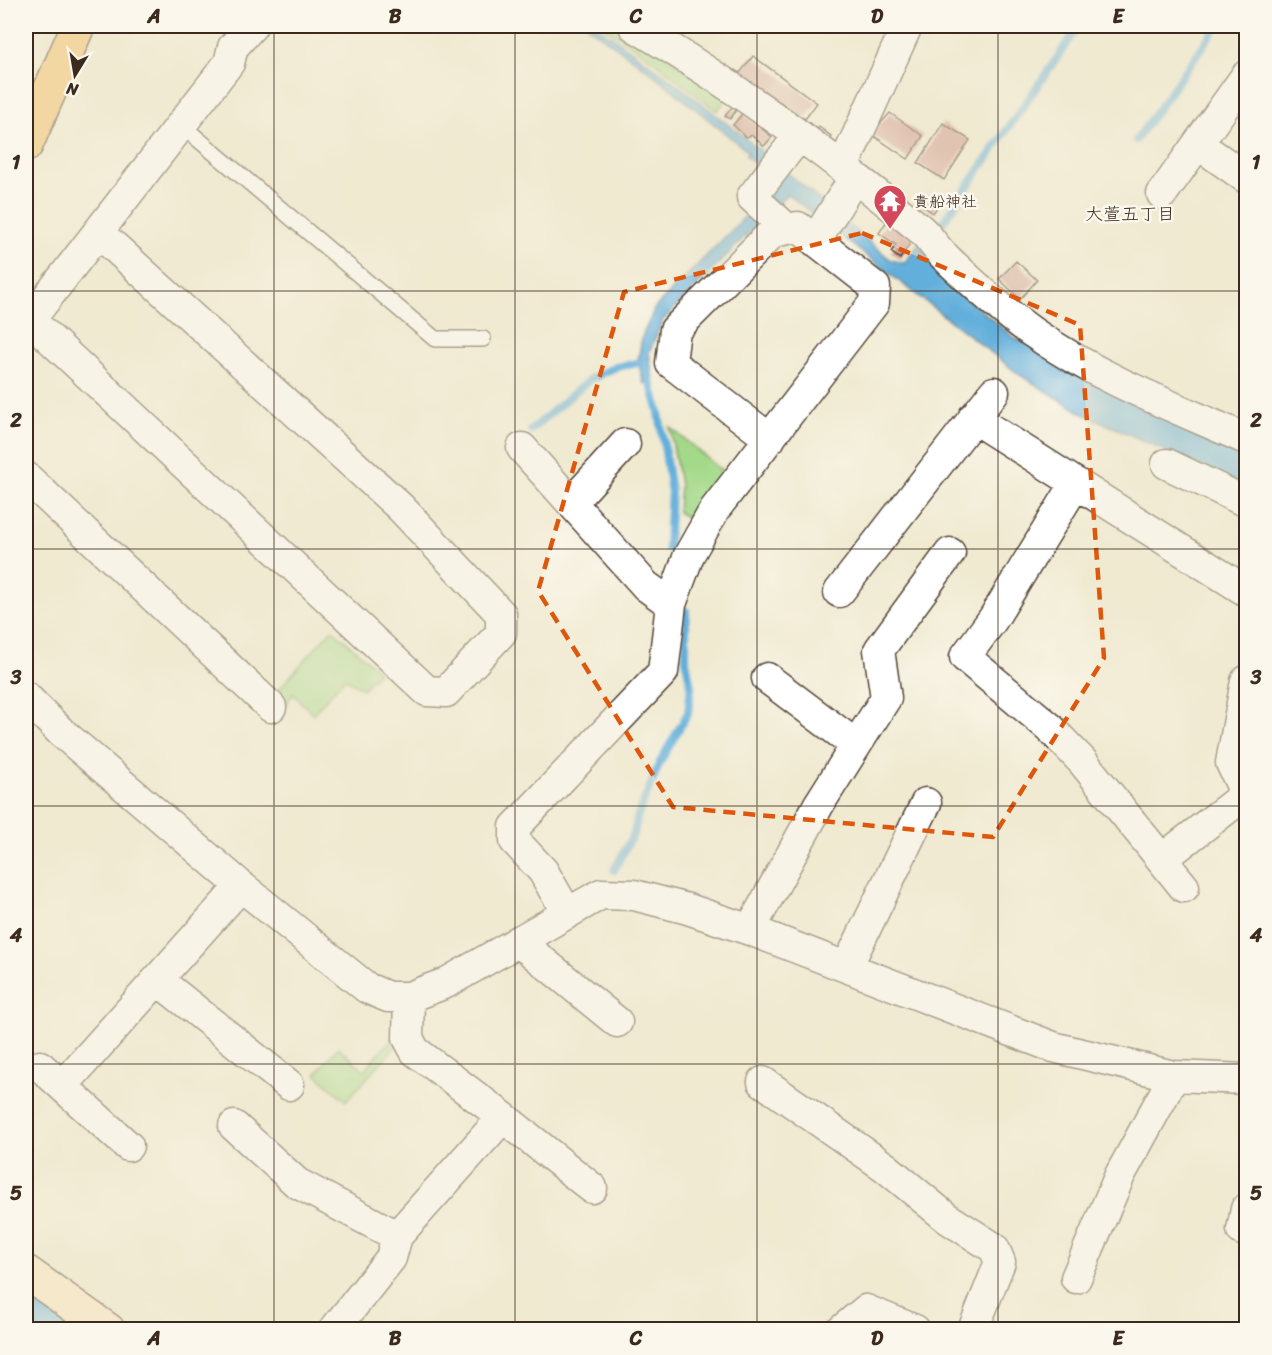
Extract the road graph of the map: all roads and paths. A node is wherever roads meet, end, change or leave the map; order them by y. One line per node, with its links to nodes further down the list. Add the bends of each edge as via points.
1 (78, 26): 6 (main road)
2 (252, 26): 7 (street, via 233,47 229,63)
3 (634, 26): 8 (street)
4 (907, 26): 11 (street)
5 (1246, 76): 9 (street)
6 (34, 104): 10 (main road)
7 (180, 124): 16 (street); 18 (lane, via 435,339)
8 (799, 136): 11 (street); 14 (street)
9 (1198, 144): 12 (street); 13 (street)
10 (26, 145)
11 (849, 172): 15 (street); 22 (street, via 1031,331 1119,382)
12 (1246, 178)
13 (1162, 194)
14 (772, 197): 15 (street, via 798,227); 21 (street, via 773,232 675,330 671,363)
15 (825, 225): 21 (street, via 875,287 874,303)
16 (98, 231): 17 (street); 17 (street, via 400,507 501,614 501,633 446,692 427,691)
17 (28, 323)
18 (483, 339)
19 (994, 392): 20 (street)
20 (974, 418): 27 (street); 32 (street)
21 (770, 439): 33 (street, via 715,509 689,555)
22 (1246, 439)
23 (625, 444): 28 (street)
24 (522, 448): 28 (street)
25 (1167, 464): 29 (street)
26 (26, 477): 37 (street)
27 (1076, 483): 31 (street); 41 (street, via 993,619 965,657 1082,761)
28 (572, 502): 33 (street, via 646,586)
29 (1246, 502)
30 (950, 553): 38 (street, via 879,650 886,698)
31 (1246, 591)
32 (839, 592)
33 (671, 604): 44 (street, via 663,672 515,827 515,841 543,871)
34 (767, 678): 38 (street)
35 (1246, 681): 39 (street, via 1231,763)
36 (26, 697): 42 (street, via 60,731)
37 (271, 707)
38 (856, 745): 45 (street)
39 (1246, 795): 41 (street)
40 (926, 803): 47 (street)
41 (1162, 859): 43 (street)
42 (242, 886): 48 (street); 49 (street, via 367,988 388,998)
43 (1184, 886)
44 (567, 913): 45 (street, via 601,894 634,895); 46 (street)
45 (750, 930): 47 (street)
46 (518, 941): 49 (street, via 446,983); 50 (street)
47 (847, 967): 52 (street, via 1053,1047)
48 (159, 981): 55 (street); 56 (street)
49 (409, 997): 57 (street, via 408,1038 415,1051)
50 (617, 1022)
51 (40, 1065): 55 (street)
52 (1174, 1076): 53 (street); 63 (street, via 1120,1175)
53 (1246, 1080)
54 (763, 1082): 68 (street, via 885,1167 947,1218 994,1248 1000,1262)
55 (63, 1085): 59 (street)
56 (290, 1085)
57 (503, 1117): 60 (street); 61 (street)
58 (234, 1126): 61 (street, via 297,1183)
59 (128, 1146)
60 (591, 1188)
61 (397, 1236): 65 (street, via 391,1258)
62 (26, 1272): 64 (street)
63 (1076, 1278)
64 (108, 1329)
65 (334, 1329)
66 (842, 1329): 67 (street, via 866,1310)
67 (915, 1329)
68 (973, 1329)

